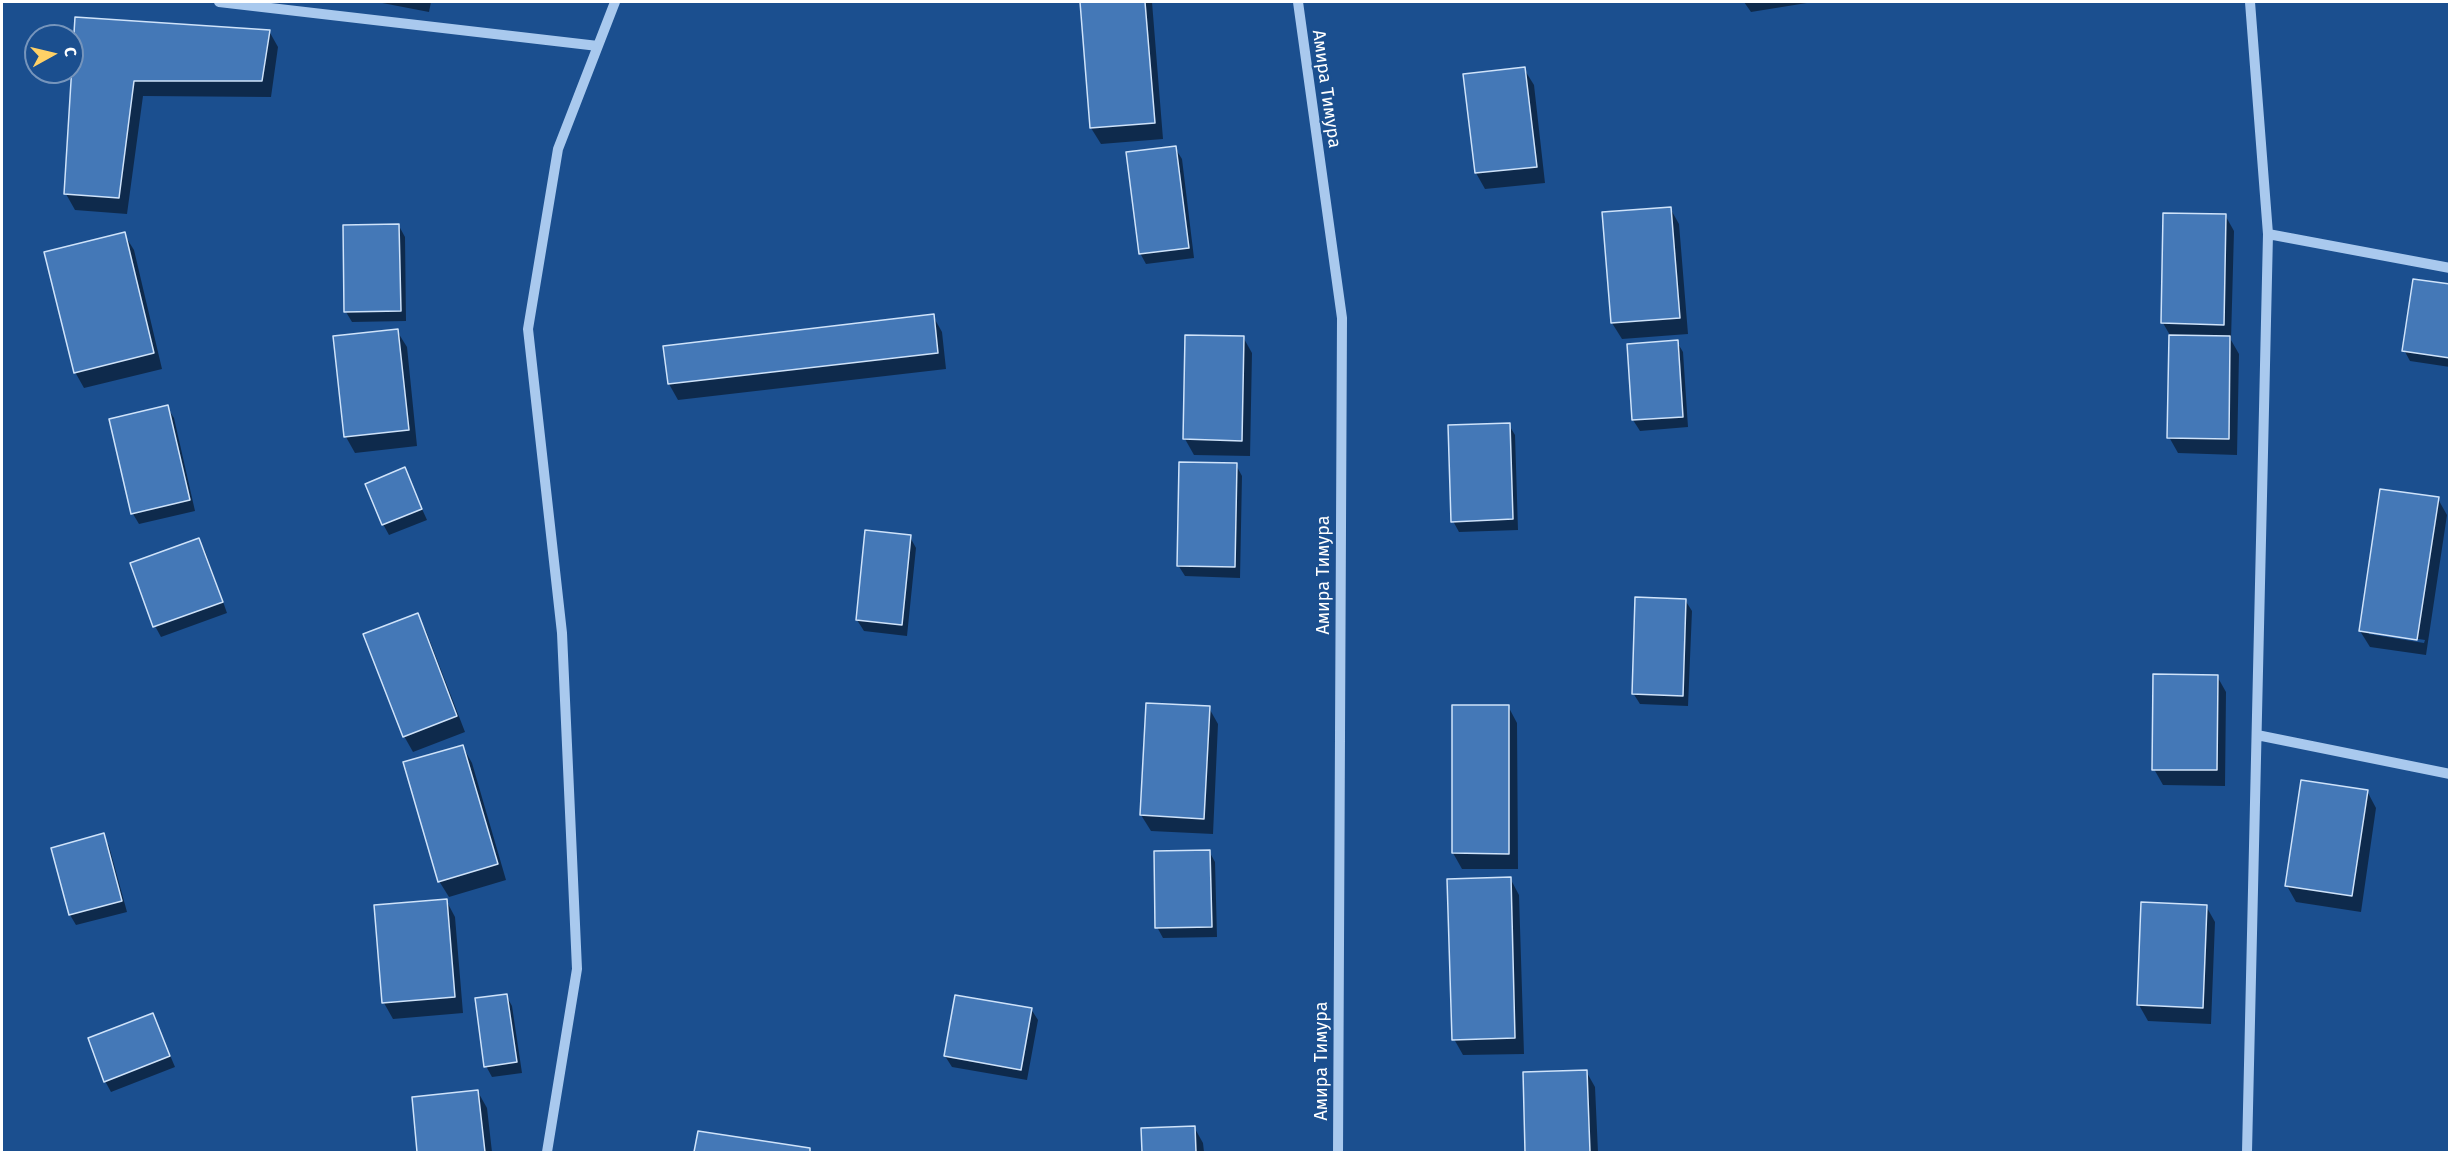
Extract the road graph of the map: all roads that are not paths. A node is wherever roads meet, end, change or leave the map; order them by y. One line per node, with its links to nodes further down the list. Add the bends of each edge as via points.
1 (219, 2): 5 (street)
2 (615, 2): 5 (street)
3 (1298, 2): 11 (street, Амира Тимура, via 1342,318)
4 (2250, 2): 6 (street)
5 (598, 46): 10 (street, via 558,149 528,329 562,633 577,969)
6 (2268, 234): 7 (street); 8 (street)
7 (2450, 267)
8 (2257, 735): 9 (street); 12 (street)
9 (2450, 774)
10 (547, 1152)
11 (1338, 1152)
12 (2247, 1152)

